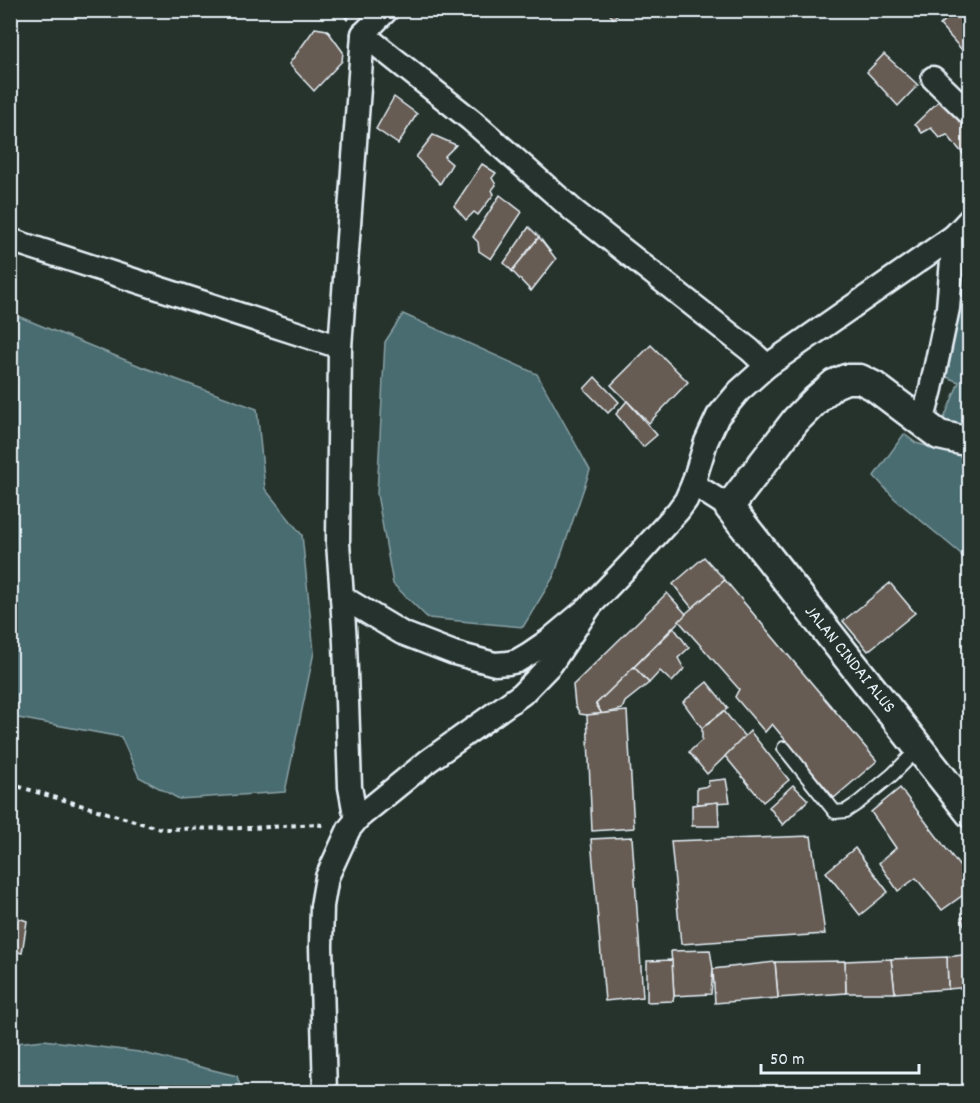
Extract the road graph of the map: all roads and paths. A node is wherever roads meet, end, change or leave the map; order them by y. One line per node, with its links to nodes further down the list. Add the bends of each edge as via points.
1 (387, 10): 2 (street)
2 (363, 34): 8 (street); 9 (street)
3 (933, 78): 4 (street)
4 (969, 114)
5 (969, 219): 6 (street)
6 (954, 236): 9 (street); 10 (street, via 948,308 931,389)
7 (10, 240): 8 (street)
8 (340, 347): 14 (street, via 338,543)
9 (767, 366): 12 (street, via 718,416)
10 (930, 429): 11 (street); 13 (street, via 874,386 860,379 846,379 834,384 796,420)
11 (969, 442)
12 (693, 484): 13 (street); 15 (street, via 678,512)
13 (729, 507): 17 (street, JALAN CINDAI ALUS)
14 (342, 597): 15 (street, via 402,633 454,654 495,664 517,661 529,654); 20 (street)
15 (590, 606): 20 (street, via 552,663 522,694 428,761)
16 (784, 748): 17 (lane, via 835,812 846,811 858,803)
17 (918, 748): 19 (street, JALAN CINDAI ALUS)
18 (10, 784): 20 (path, via 161,829)
19 (969, 813)
20 (353, 823): 21 (street, via 327,877 322,906)
21 (325, 1092)

